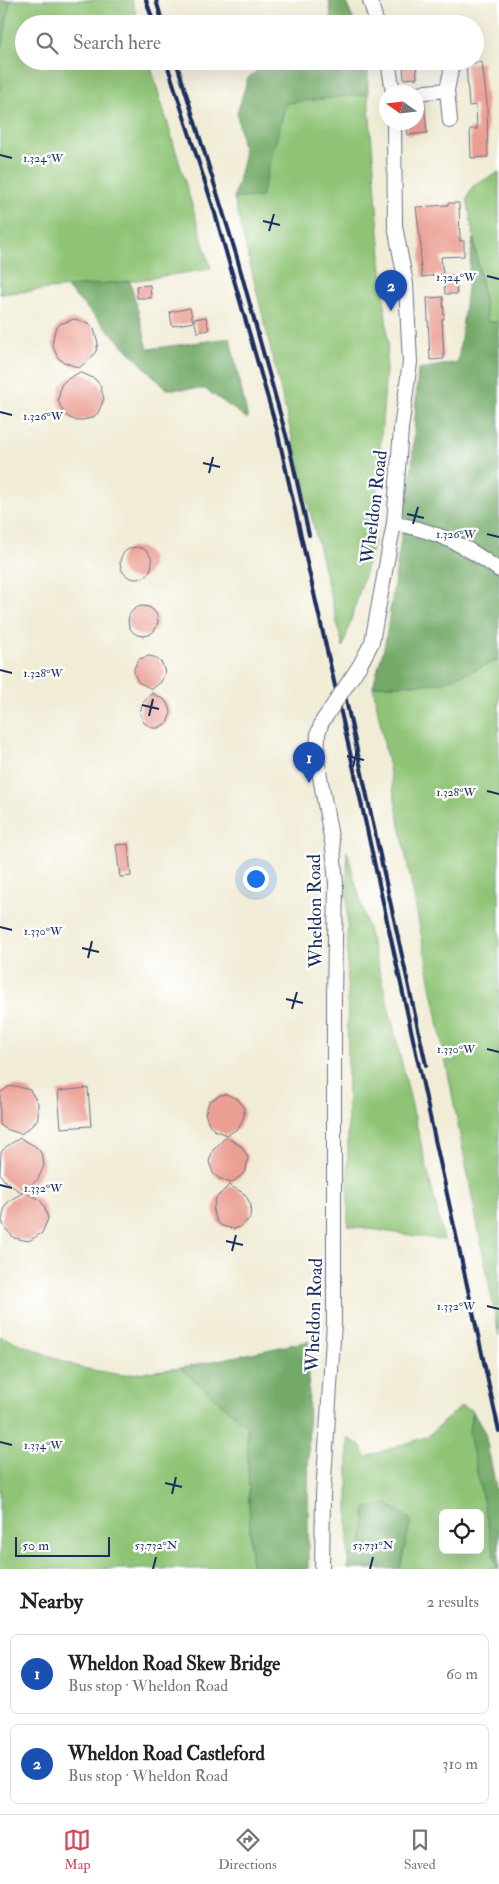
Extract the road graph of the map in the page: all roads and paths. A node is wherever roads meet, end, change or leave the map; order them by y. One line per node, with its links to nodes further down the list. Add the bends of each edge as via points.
1 (370, 0): 2 (street)
2 (374, 15)
3 (389, 70): 5 (street)
4 (451, 70): 6 (street)
5 (392, 85)
6 (447, 90): 7 (street); 8 (street)
7 (424, 92)
8 (450, 121)
9 (394, 130): 10 (street, Wheldon Road, via 396,226 406,284 410,362)
10 (394, 523): 11 (street, via 422,528 448,538 474,551); 12 (street, Wheldon Road, bridge, via 372,642 318,733 317,760 336,884 334,1323 323,1495)
11 (499, 570)
12 (322, 1569)

